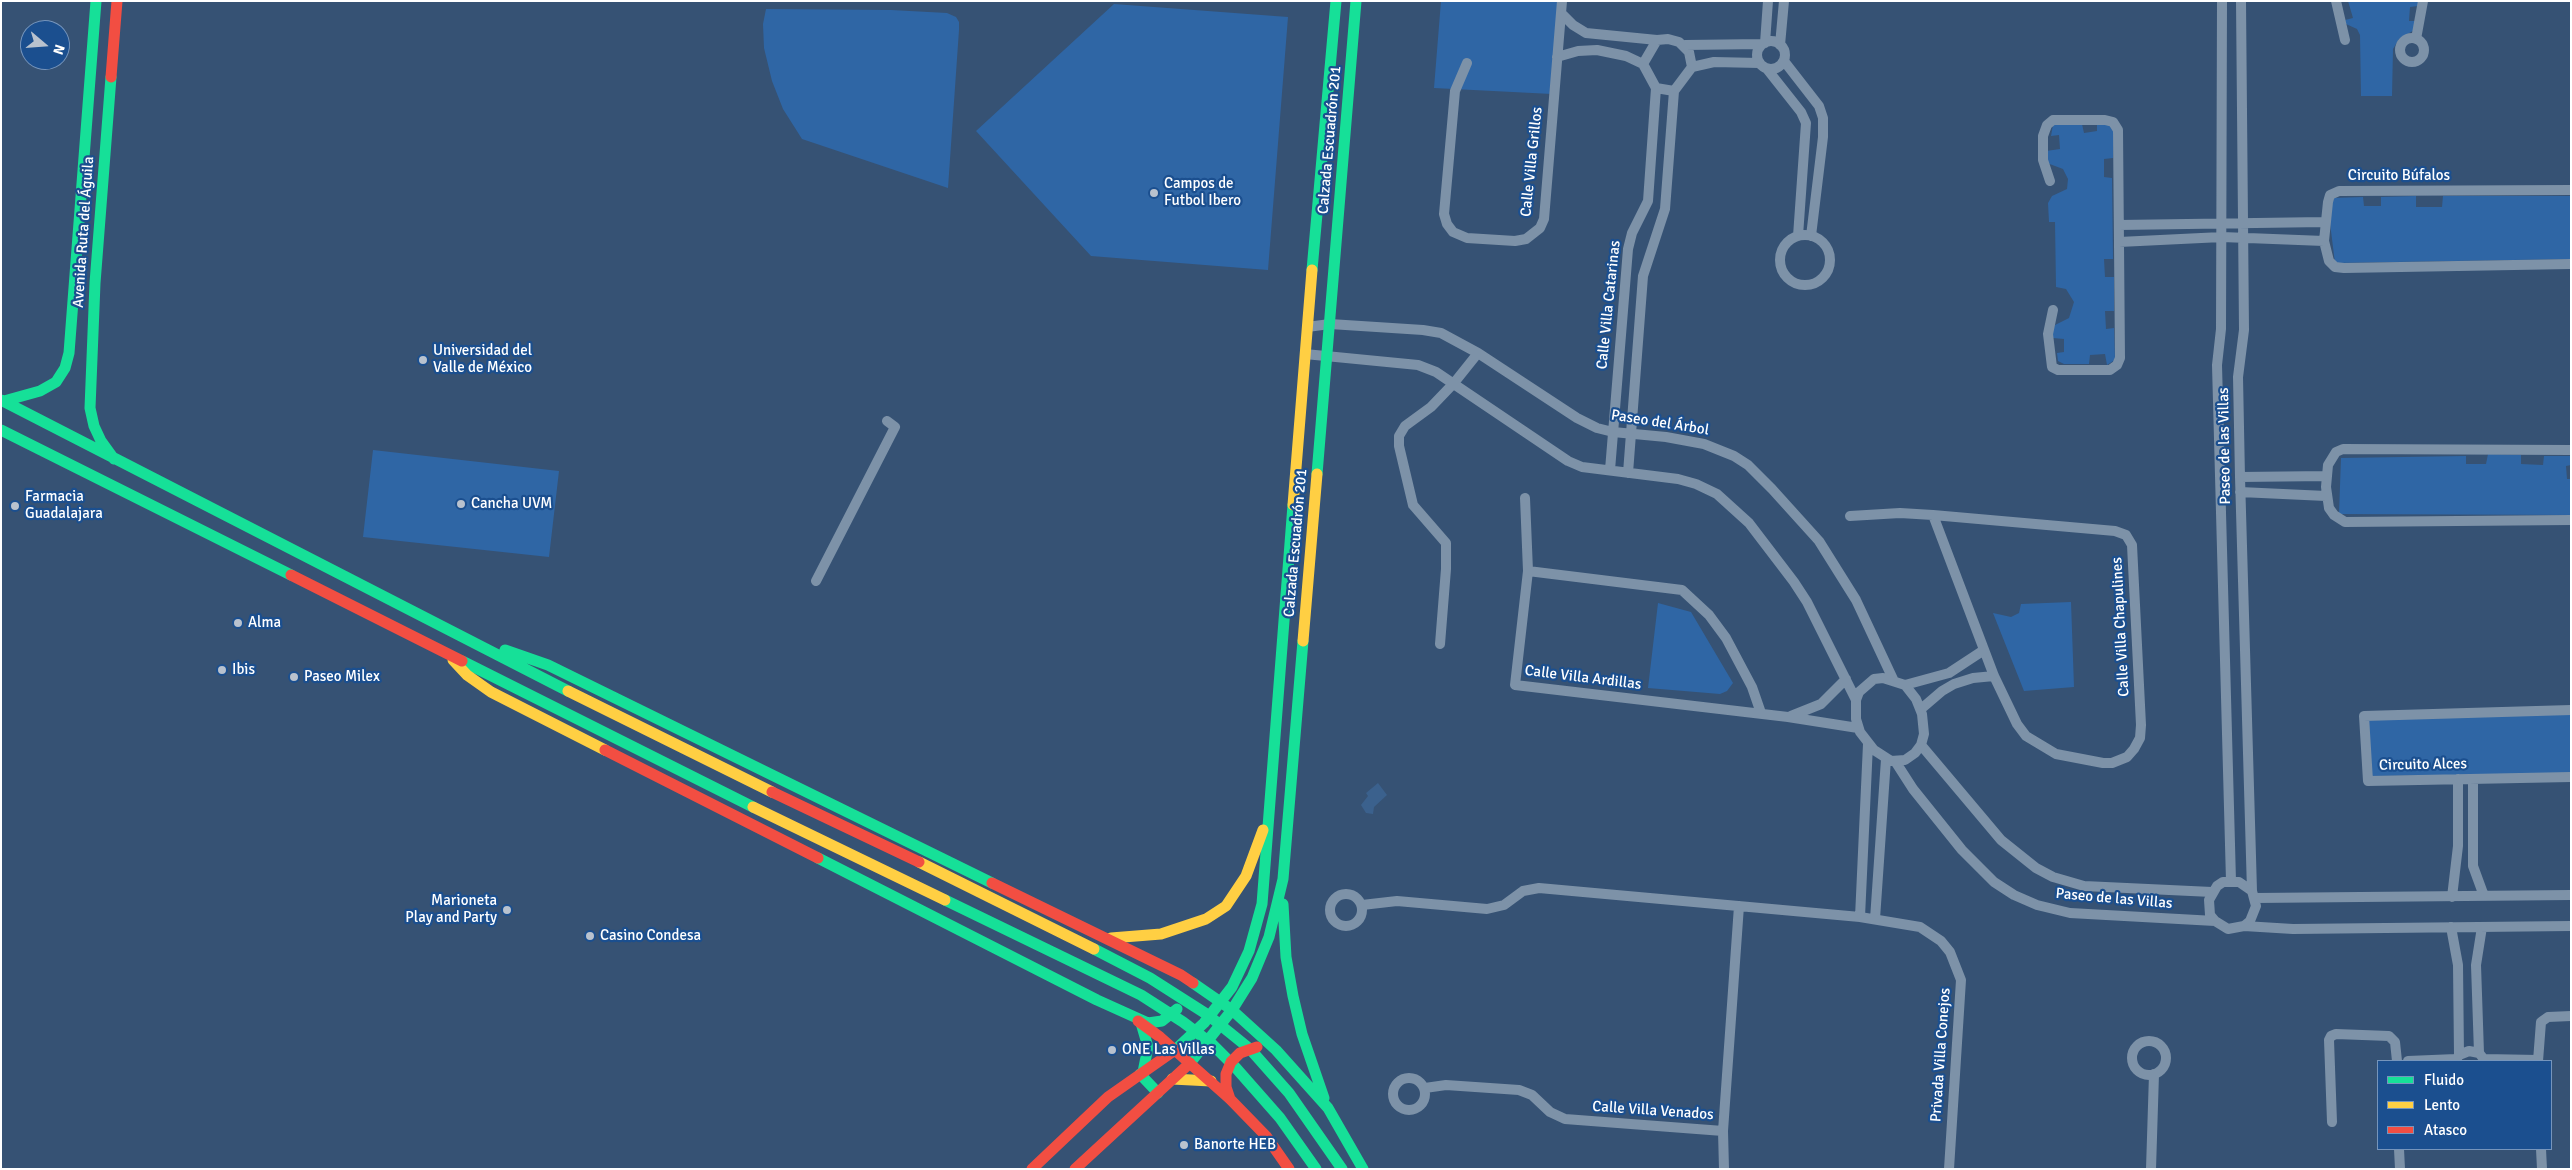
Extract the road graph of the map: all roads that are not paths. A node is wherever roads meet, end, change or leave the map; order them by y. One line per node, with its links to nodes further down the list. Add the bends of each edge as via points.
1 (96, 1): 49 (main road, Avenida Ruta del Águila, via 69,353 56,382 40,391)
2 (117, 1): 55 (main road, Avenida Ruta del Águila, via 95,283 90,408 94,426)
3 (1336, 1): 44 (main road, Calzada Escuadrón 201)
4 (1356, 1): 43 (main road, Calzada Escuadrón 201)
5 (1562, 1): 12 (street, Calle Villa Grillos)
6 (1768, 1): 16 (street)
7 (1784, 1): 17 (street)
8 (2222, 1): 29 (street, Paseo de las Villas)
9 (2241, 1): 30 (street, Paseo de las Villas)
10 (2336, 1): 15 (street)
11 (2424, 1): 13 (street)
12 (1561, 14): 14 (street, via 1586,33); 19 (street, Calle Villa Grillos)
13 (2416, 39)
14 (1657, 40): 18 (street, via 1668,39); 22 (street)
15 (2345, 40)
16 (1763, 43): 17 (street, via 1773,41); 18 (street); 23 (street, via 1758,51)
17 (1780, 44): 20 (street)
18 (1685, 45): 24 (street, via 1692,58)
19 (1557, 57): 21 (street, Calle Villa Grillos, via 1544,219 1533,234 1515,241 1467,238 1453,232 1444,214 1455,91); 22 (street, via 1597,50 1626,56)
20 (1784, 62): 23 (street, via 1776,69); 35 (street, via 1819,106 1823,118)
21 (1467, 63)
22 (1643, 64): 25 (street)
23 (1763, 66): 24 (street, via 1714,62); 34 (street, via 1801,112 1806,123)
24 (1692, 67): 26 (street)
25 (1656, 88): 26 (street); 52 (street, Calle Villa Catarinas, via 1648,201 1628,249)
26 (1674, 91): 53 (street, Calle Villa Catarinas, via 1665,209 1643,276)
27 (2050, 181): 33 (street, via 2043,160 2043,136 2047,125 2053,120 2113,122 2118,130)
28 (2571, 190): 32 (street, Circuito Búfalos, via 2339,191 2330,195)
29 (2222, 222): 30 (street); 33 (street); 37 (street, Paseo de las Villas)
30 (2244, 222): 31 (street); 36 (street, Paseo de las Villas)
31 (2290, 222): 32 (street); 38 (street)
32 (2324, 222): 39 (street, Circuito Búfalos)
33 (2119, 225): 40 (street)
34 (1798, 236): 35 (street); 35 (street, via 1785,245 1780,260 1791,281 1806,286 1826,275 1830,260 1825,245)
35 (1812, 236)
36 (2244, 237): 37 (street); 38 (street); 59 (street, Paseo de las Villas, via 2244,330 2238,377)
37 (2222, 238): 40 (street); 98 (street, Paseo de las Villas, via 2218,365)
38 (2290, 239): 39 (street)
39 (2324, 241): 41 (street, Circuito Búfalos, via 2329,261 2335,267 2344,268)
40 (2119, 242): 42 (street, via 2120,358 2117,365 2110,370 2058,370 2052,367 2048,334)
41 (2571, 264)
42 (2053, 310)
43 (1330, 324): 44 (street, Paseo del Árbol); 45 (street, Paseo del Árbol, via 1440,333); 47 (main road, Calzada Escuadrón 201)
44 (1307, 327): 46 (main road, Calzada Escuadrón 201)
45 (1478, 352): 48 (street); 52 (street, Paseo del Árbol, via 1576,418)
46 (1305, 354): 47 (street); 92 (main road, Calzada Escuadrón 201)
47 (1327, 356): 48 (street, via 1418,366); 97 (main road, Calzada Escuadrón 201)
48 (1454, 383): 56 (street, via 1568,462); 71 (street, via 1404,426 1399,436 1413,504 1446,543)
49 (3, 401): 55 (main road)
50 (887, 422): 69 (street, via 895,427)
51 (1, 430): 73 (main road)
52 (1613, 432): 53 (street, Paseo del Árbol); 56 (street, Calle Villa Catarinas)
53 (1631, 434): 57 (street, Calle Villa Catarinas); 77 (street, Paseo del Árbol, via 1704,444 1748,465 1819,541 1838,569)
54 (2571, 450): 58 (street, via 2343,449 2332,458)
55 (114, 459): 70 (main road)
56 (1610, 470): 57 (street)
57 (1628, 473): 76 (street, via 1696,484 1734,507 1799,589)
58 (2327, 476): 60 (street); 63 (street)
59 (2240, 477): 60 (street); 61 (street, Paseo de las Villas)
60 (2292, 478): 62 (street)
61 (2240, 492): 62 (street); 100 (street, Paseo de las Villas)
62 (2292, 495): 63 (street)
63 (2326, 496): 67 (street, via 2334,515 2345,522)
64 (1525, 498): 68 (street, Calle Villa Ardillas)
65 (1933, 515): 66 (street); 72 (street, Calle Villa Chapulines); 75 (street, Calle Villa Chapulines, via 2115,531 2126,535 2132,546 2141,725 2140,738 2127,757 2102,763 2056,754 2040,746 2017,724)
66 (1850, 516)
67 (2571, 520)
68 (1528, 571): 83 (street, via 1682,590 1726,638 1752,687); 83 (street, Calle Villa Ardillas, via 1515,685)
69 (816, 581)
70 (475, 642): 113 (main road, via 548,665); 144 (main road, via 667,742 1014,908 1185,999 1250,1049 1290,1093)
71 (1440, 644)
72 (1984, 650): 74 (street); 75 (street, Calle Villa Chapulines)
73 (445, 652): 118 (main road, via 467,675 491,692); 143 (main road, via 1141,995 1212,1044 1257,1089)
74 (1949, 673): 78 (street); 79 (street)
75 (1994, 676): 78 (street)
76 (1846, 679): 80 (street); 84 (street, Calle Villa Ardillas, via 1821,704)
77 (1892, 679): 79 (street); 80 (street, via 1874,680 1864,685)
78 (1954, 684): 81 (street)
79 (1906, 685): 81 (street)
80 (1856, 700): 85 (street)
81 (1921, 709): 87 (street, via 1924,724)
82 (2571, 710): 90 (street, Circuito Alces, via 2364,716 2368,781)
83 (1761, 714): 84 (street, Calle Villa Ardillas)
84 (1788, 717): 85 (street, Calle Villa Ardillas)
85 (1858, 728): 86 (street)
86 (1868, 744): 88 (street); 95 (street)
87 (1921, 745): 88 (street, via 1911,757); 99 (street, Paseo de las Villas, via 2001,840 2036,868 2053,877 2084,886)
88 (1891, 760): 96 (street); 108 (street, Paseo de las Villas, via 1962,850 1994,882 2014,895 2070,913)
89 (2571, 777): 91 (street, Circuito Alces)
90 (2458, 779): 91 (street, Circuito Alces); 94 (street)
91 (2473, 779): 93 (street)
92 (1269, 812): 113 (main road, via 1246,876 1226,906 1206,919 1161,934); 115 (main road, Calzada Escuadrón 201, via 1266,876 1258,925 1241,970)
93 (2472, 845): 94 (street); 102 (street, via 2474,866)
94 (2458, 846): 103 (street)
95 (1863, 852): 96 (street); 106 (street)
96 (1879, 853): 107 (street)
97 (1283, 878): 116 (main road, Calzada Escuadrón 201, via 1261,958); 135 (main road, via 1286,956 1293,996 1302,1034)
98 (2231, 881): 99 (street, via 2223,882); 100 (street, via 2239,882)
99 (2212, 892): 108 (street, via 2208,908)
100 (2254, 894): 103 (street); 109 (street, via 2254,914)
101 (2571, 895): 102 (street)
102 (2484, 896): 103 (street)
103 (2452, 897)
104 (1362, 905): 105 (street, via 1397,901 1486,909 1504,905 1523,891 1539,888)
105 (1739, 906): 106 (street); 137 (street, Calle Villa Venados)
106 (1860, 917): 107 (street)
107 (1875, 918): 147 (street, Privada Villa Conejos, via 1911,924 1932,933 1950,952 1957,966 1961,999)
108 (2215, 922): 109 (street, via 2228,929)
109 (2244, 926): 112 (street, via 2294,929)
110 (2482, 926): 111 (street); 112 (street); 121 (street, via 2476,965)
111 (2571, 926)
112 (2451, 927): 122 (street, via 2458,965)
113 (1108, 938): 114 (main road)
114 (1181, 974): 115 (main road); 118 (main road, via 1182,1002 1174,1013 1162,1021)
115 (1221, 1002): 116 (main road); 119 (main road, Calzada Escuadrón 201)
116 (1232, 1010): 120 (main road); 127 (main road, Calzada Escuadrón 201)
117 (2571, 1016): 126 (street, via 2548,1017 2541,1022)
118 (1138, 1021): 119 (main road); 128 (main road, via 1148,1047)
119 (1175, 1050): 127 (main road); 128 (main road, Calzada Escuadrón 201)
120 (1276, 1050): 134 (main road, via 1252,1048 1231,1062 1226,1074); 135 (main road)
121 (2482, 1058): 122 (street, via 2469,1051); 125 (street)
122 (2457, 1059): 124 (street)
123 (2397, 1060): 136 (street, via 2395,1042 2388,1036 2331,1036)
124 (2432, 1060)
125 (2519, 1060)
126 (2538, 1060)
127 (1190, 1063): 130 (main road, Calzada Escuadrón 201); 131 (main road)
128 (1142, 1073): 133 (main road); 140 (main road, Calzada Escuadrón 201, via 1108,1097)
129 (2154, 1074): 148 (street)
130 (1172, 1079): 131 (main road); 133 (main road, Calzada Escuadrón 201)
131 (1210, 1081): 134 (main road)
132 (1425, 1088): 137 (street, Calle Villa Venados, via 1446,1085 1519,1090 1542,1102 1559,1117 1571,1120)
133 (1158, 1093): 141 (main road, Calzada Escuadrón 201)
134 (1230, 1098): 142 (main road, via 1266,1136)
135 (1328, 1108): 145 (main road)
136 (2332, 1122)
137 (1723, 1131): 146 (street)
138 (2399, 1150): 149 (street)
139 (2542, 1150): 150 (street)
140 (1032, 1169)
141 (1075, 1169)
142 (1289, 1169)
143 (1316, 1169)
144 (1342, 1169)
145 (1363, 1169)
146 (1724, 1169)
147 (1949, 1169)
148 (2151, 1169)
149 (2400, 1169)
150 (2542, 1169)

